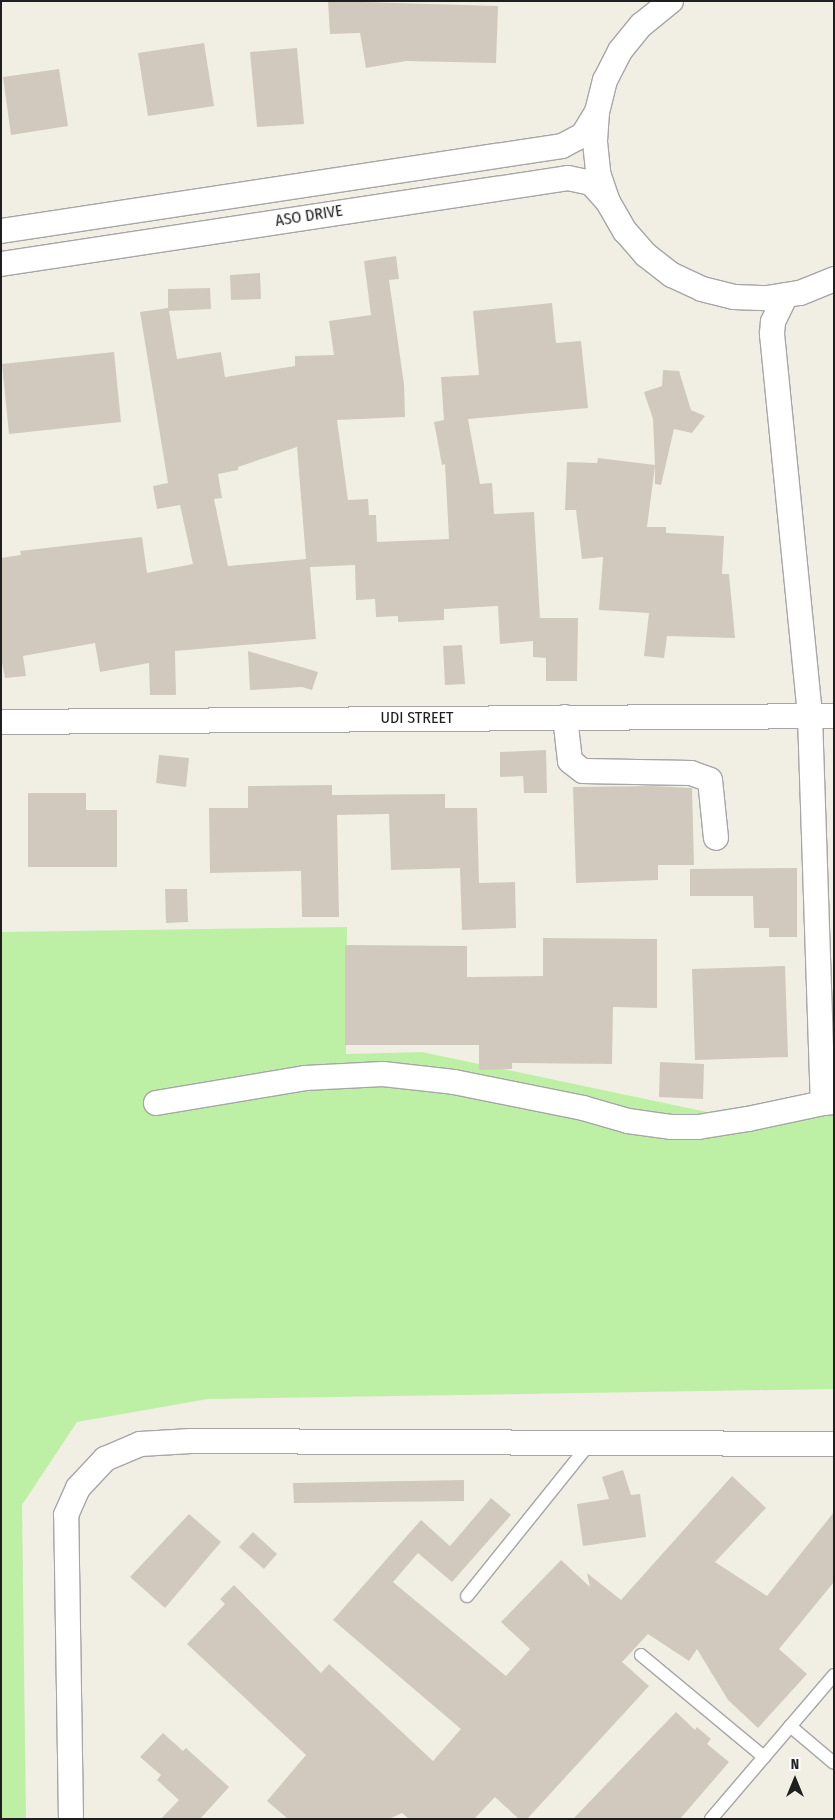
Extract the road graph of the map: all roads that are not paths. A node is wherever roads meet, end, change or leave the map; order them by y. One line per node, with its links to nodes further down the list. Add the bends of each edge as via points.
1 (671, 1): 2 (street, via 641,25 620,51 605,80)
2 (596, 112): 3 (street, via 594,142 598,173); 4 (street, ASO DRIVE, via 584,135 562,146)
3 (608, 202): 5 (street, ASO DRIVE, via 591,183 568,178); 7 (street, via 625,231 646,255 672,275 702,290 734,297)
4 (1, 231)
5 (1, 264)
6 (834, 279): 7 (street)
7 (786, 295): 8 (street, via 773,322 772,334)
8 (810, 716): 9 (street, UDI STREET); 10 (street, UDI STREET); 13 (street)
9 (834, 716)
10 (565, 717): 11 (street, UDI STREET); 12 (street, via 570,761 584,772 692,774 710,780)
11 (1, 722)
12 (716, 838)
13 (828, 1102): 14 (street, via 698,1127 671,1127 628,1121 584,1108 454,1082 383,1074 305,1078)
14 (156, 1103)
15 (591, 1442): 16 (street); 17 (lane); 23 (street, via 191,1440 140,1444 105,1459 78,1488 66,1515)
16 (834, 1444)
17 (467, 1596)
18 (641, 1656): 21 (lane)
19 (834, 1675): 20 (lane)
20 (790, 1726): 21 (lane); 22 (lane)
21 (764, 1757): 24 (lane)
22 (834, 1763)
23 (71, 1819)
24 (711, 1819)

